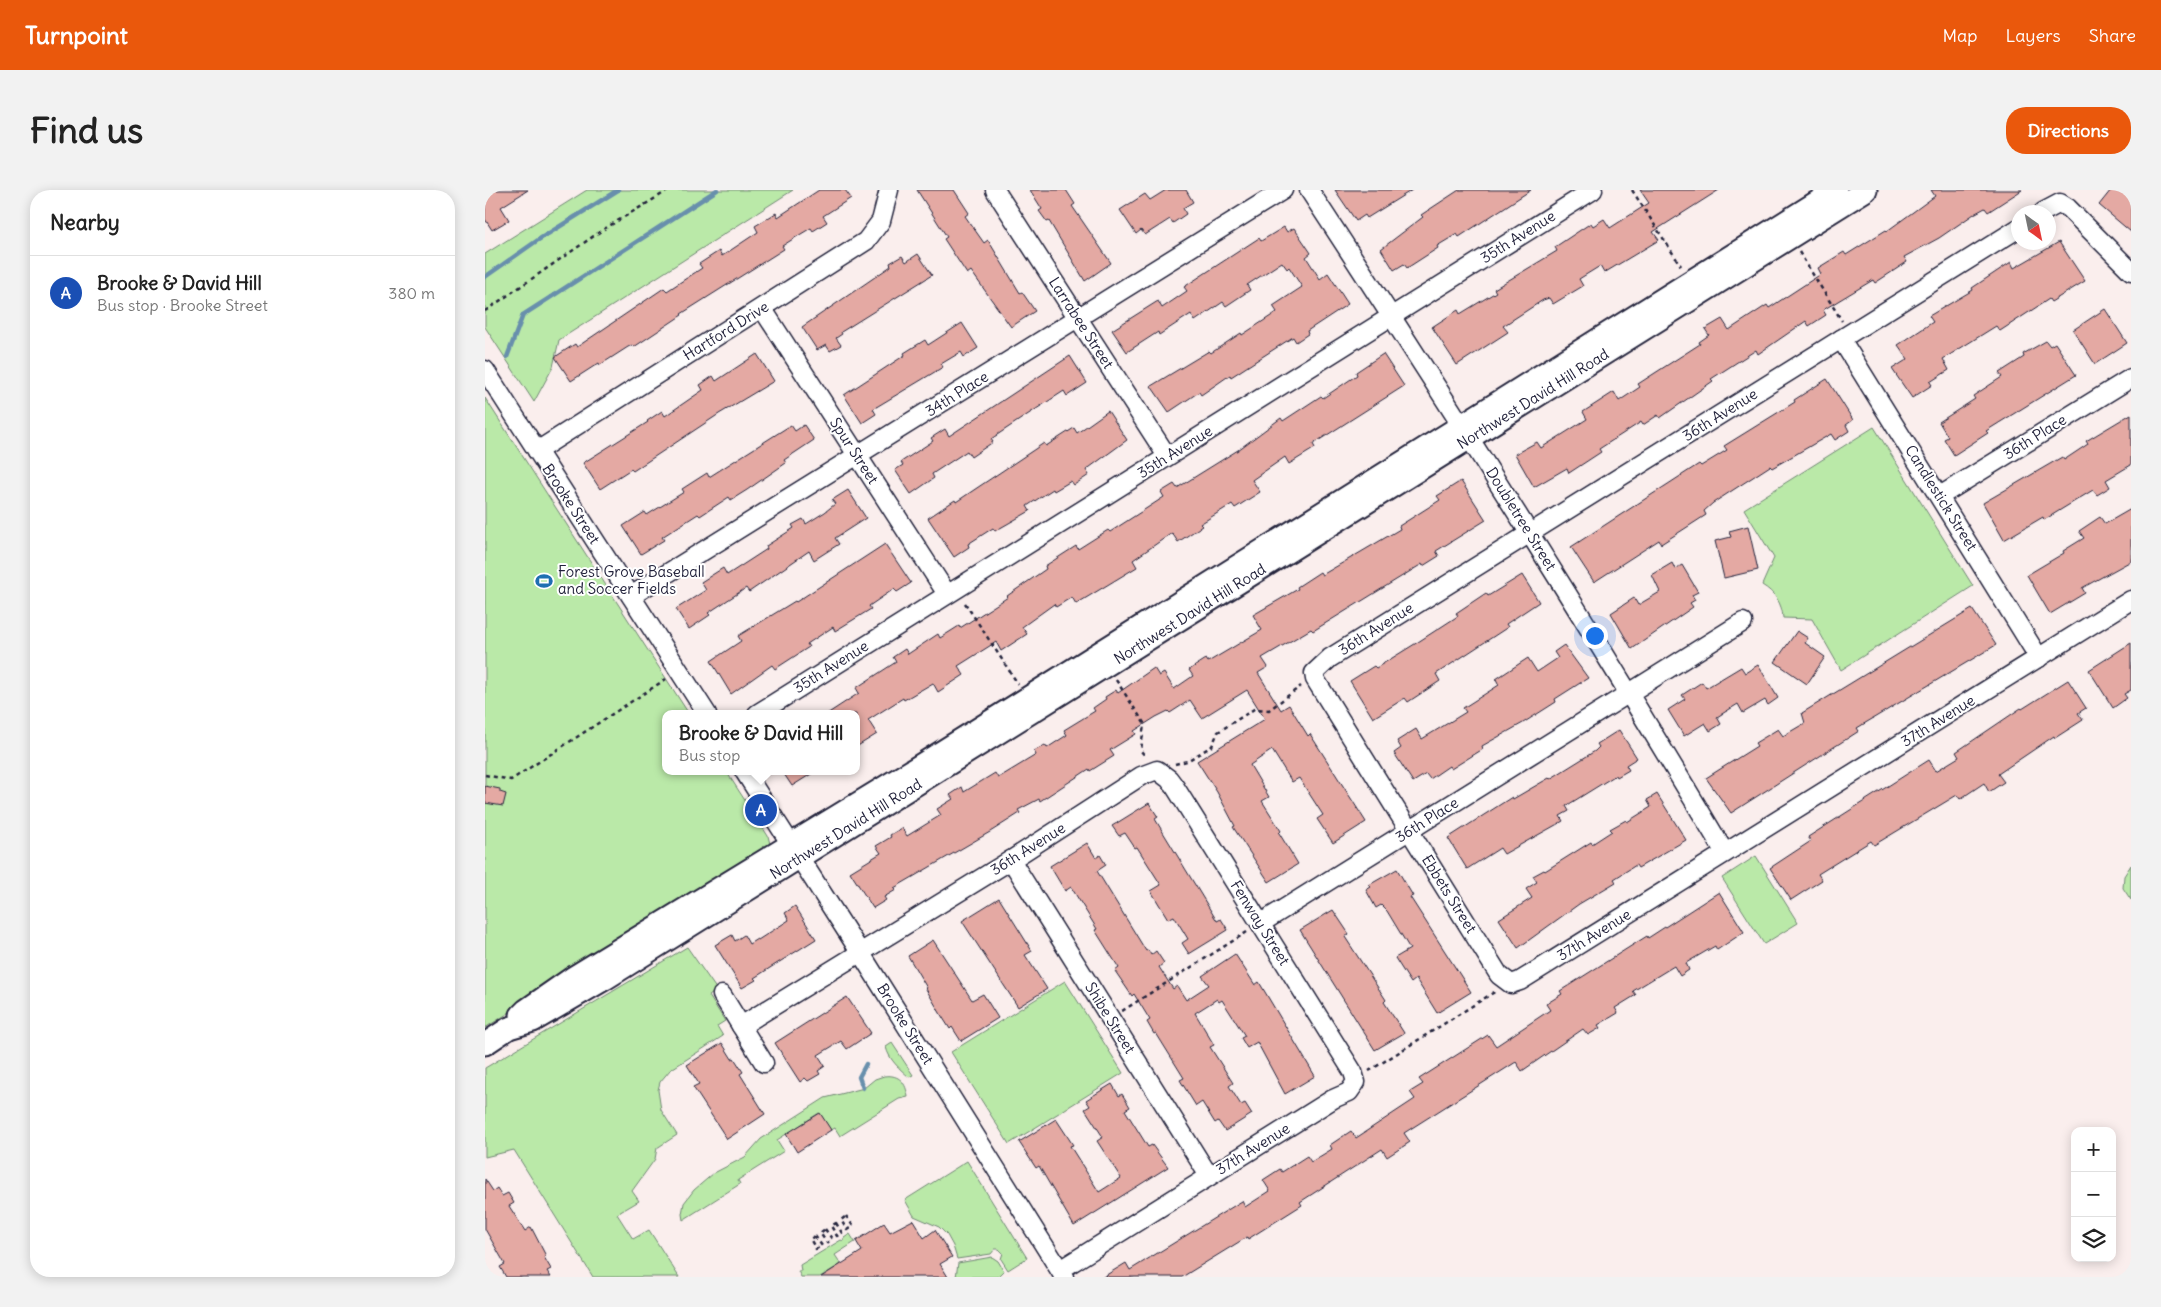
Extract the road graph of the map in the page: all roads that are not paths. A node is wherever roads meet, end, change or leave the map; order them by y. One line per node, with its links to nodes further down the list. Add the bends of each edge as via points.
1 (889, 190): 11 (street, Hartford Drive, via 881,221 865,241)
2 (995, 190): 13 (street, Larrabee Street)
3 (1283, 190): 13 (street, 34th Place)
4 (1309, 190): 12 (street, Doubletree Street)
5 (1593, 190): 12 (street, 35th Avenue)
6 (1836, 190): 17 (street, Northwest David Hill Road, via 1691,281)
7 (1865, 190): 17 (street, Northwest David Hill Road)
8 (2056, 206): 10 (street, via 2060,204 2068,208)
9 (2011, 233): 14 (street, 36th Avenue)
10 (2131, 271)
11 (762, 308): 18 (street, Hartford Drive); 19 (street, Spur Street)
12 (1392, 317): 17 (street, Doubletree Street); 20 (street, 35th Avenue)
13 (1078, 318): 19 (street, 34th Place); 20 (street, Larrabee Street)
14 (1845, 336): 21 (street, Candlestick Street); 22 (street, 36th Avenue)
15 (485, 370): 18 (street, Brooke Street)
16 (2131, 378): 21 (street, 36th Place)
17 (1466, 432): 22 (street, Doubletree Street); 35 (street, Northwest David Hill Road, via 1027,698); 35 (street, Northwest David Hill Road, via 1108,666)
18 (537, 451): 24 (street, Brooke Street)
19 (857, 456): 23 (street, Spur Street); 24 (street, 34th Place)
20 (1167, 456): 23 (street, 35th Avenue)
21 (1940, 496): 27 (street, Candlestick Street)
22 (1530, 534): 28 (street, 36th Avenue, via 1330,658); 29 (street, Doubletree Street)
23 (952, 591): 31 (street, 35th Avenue)
24 (631, 596): 30 (street, Brooke Street)
25 (2131, 600): 27 (street, 37th Avenue)
26 (1743, 622): 29 (street, 36th Place)
27 (2039, 658): 36 (street, 37th Avenue)
28 (1314, 672): 34 (street, Ebbets Street, via 1318,685)
29 (1628, 692): 34 (street, 36th Place); 36 (street, Doubletree Street)
30 (704, 710)
31 (763, 710)
32 (1157, 770): 37 (street, 36th Avenue, via 1141,776); 38 (street, Fenway Street, via 1175,787)
33 (747, 775): 35 (street, Brooke Street)
34 (1410, 831): 38 (street, 36th Place); 40 (street, Ebbets Street, via 1499,975)
35 (795, 851): 39 (street, Brooke Street); 43 (street, Northwest David Hill Road, via 572,978)
36 (1725, 853): 40 (street, 37th Avenue)
37 (1011, 860): 39 (street, 36th Avenue); 46 (street, Shibe Street)
38 (1261, 923): 45 (street, Fenway Street, via 1353,1072)
39 (861, 952): 42 (street, 36th Avenue); 47 (street, Brooke Street)
40 (1511, 984)
41 (722, 995): 42 (street)
42 (741, 1026): 44 (street)
43 (485, 1044)
44 (764, 1063)
45 (1356, 1082): 46 (street, 37th Avenue, via 1349,1092)
46 (1209, 1176): 47 (street, 37th Avenue)
47 (1062, 1273)

